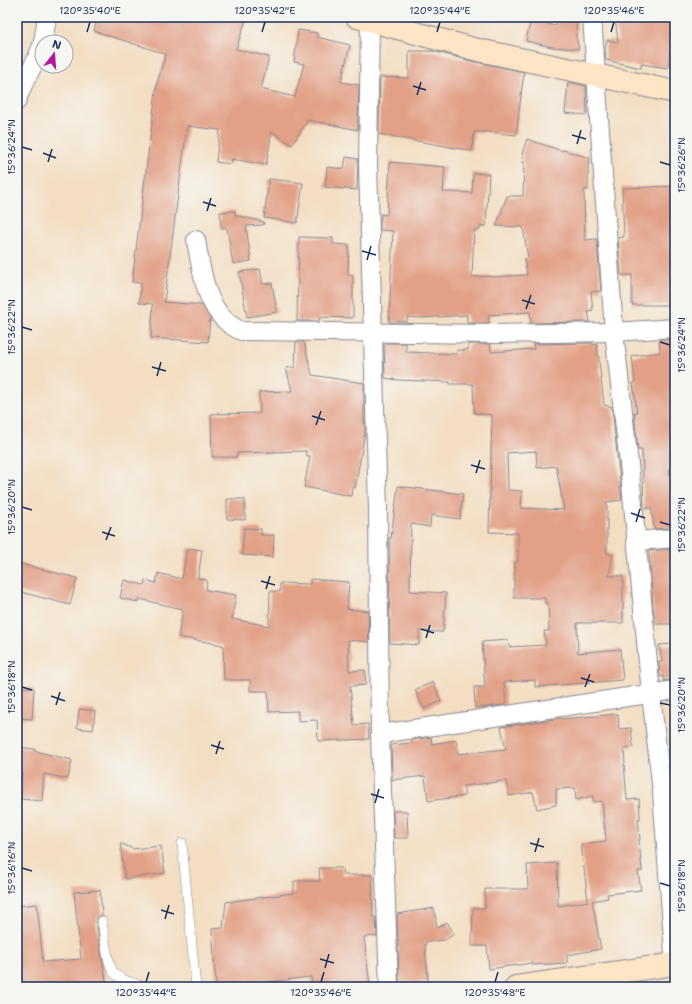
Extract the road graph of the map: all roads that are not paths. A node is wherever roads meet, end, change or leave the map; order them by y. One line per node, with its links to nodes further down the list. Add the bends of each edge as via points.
1 (47, 17): 4 (street)
2 (592, 17): 6 (street)
3 (365, 18): 6 (street, via 458,45); 11 (street)
4 (44, 34)
5 (34, 65): 8 (street)
6 (597, 76): 7 (street); 12 (street)
7 (675, 92)
8 (17, 101)
9 (196, 240): 11 (street, via 201,270 212,303 219,315 234,328 242,331)
10 (675, 328): 12 (street)
11 (373, 332): 12 (street); 17 (street)
12 (614, 332): 14 (street)
13 (675, 538): 14 (street)
14 (636, 541): 16 (street)
15 (675, 690): 16 (street)
16 (651, 694): 17 (street); 20 (street, via 662,792)
17 (380, 734): 23 (street)
18 (182, 843): 22 (lane)
19 (102, 921): 21 (lane, via 110,966 114,973 133,984)
20 (675, 964): 24 (street)
21 (146, 987)
22 (196, 987)
23 (389, 987)
24 (516, 987)

